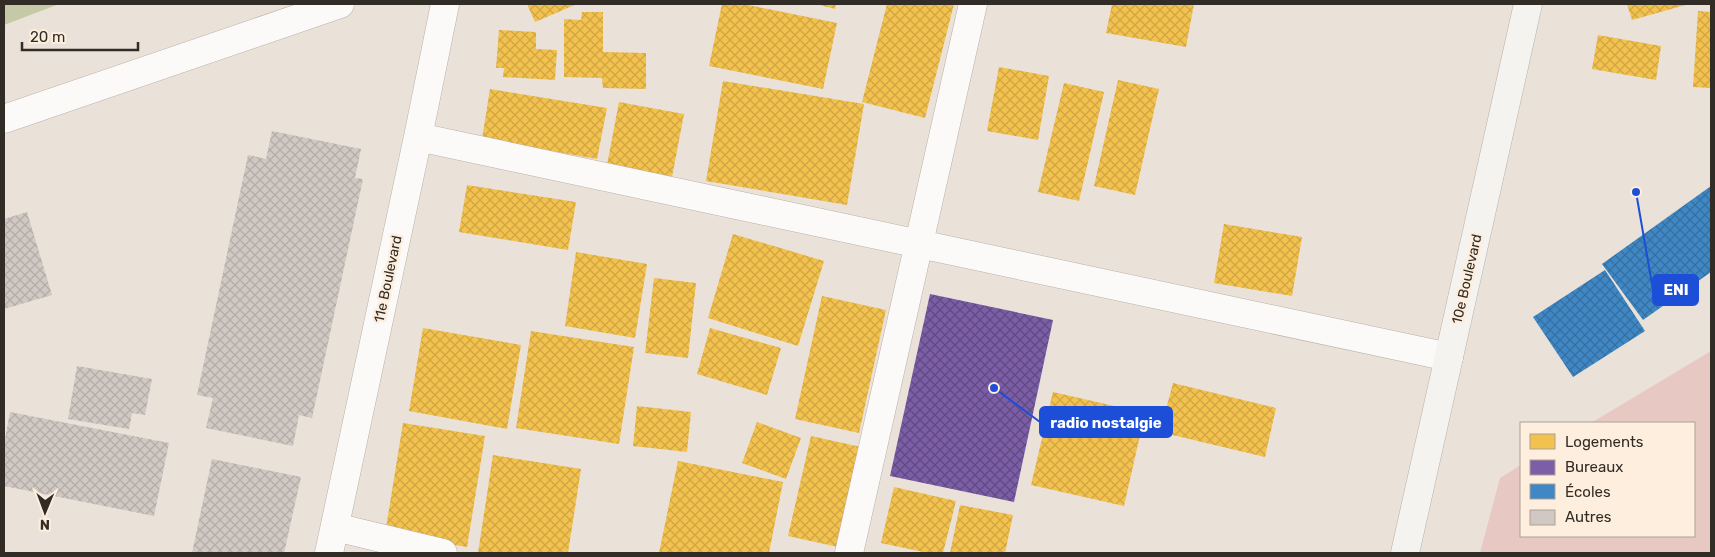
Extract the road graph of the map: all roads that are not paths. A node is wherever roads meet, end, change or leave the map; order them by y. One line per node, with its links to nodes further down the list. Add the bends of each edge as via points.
1 (340, 4): 5 (street)
2 (444, 4): 6 (street, 11e Boulevard)
3 (973, 4): 7 (street)
4 (1528, 4): 8 (main road, 10e Boulevard)
5 (4, 119)
6 (418, 137): 7 (street); 9 (street, 11e Boulevard)
7 (920, 243): 8 (street); 12 (street)
8 (1449, 357): 13 (main road, 10e Boulevard)
9 (335, 527): 10 (street, 11e Boulevard); 11 (street)
10 (329, 553)
11 (443, 553)
12 (849, 553)
13 (1405, 553)

